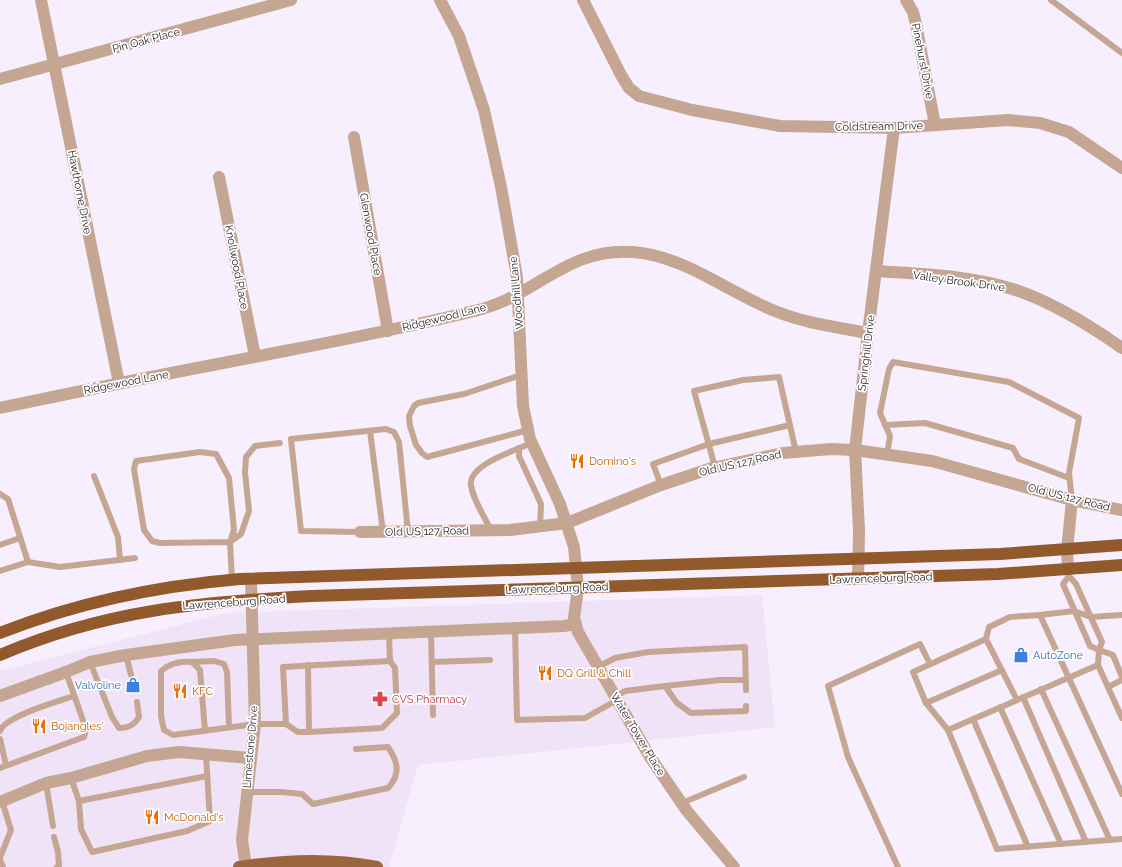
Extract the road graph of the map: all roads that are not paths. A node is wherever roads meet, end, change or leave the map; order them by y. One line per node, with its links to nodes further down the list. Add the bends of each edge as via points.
1 (41, 0): 8 (street, Hawthorne Drive)
2 (291, 0): 8 (street, Pin Oak Place)
3 (440, 0): 16 (street, Woodhill Lane, via 458,36 484,110 502,187)
4 (583, 0): 11 (street, Coldstream Drive, via 629,88 639,96 692,110 780,126)
5 (906, 0): 10 (street, Pinehurst Drive, via 916,24)
6 (1051, 0): 7 (lane)
7 (1122, 53)
8 (54, 64): 9 (street, Pin Oak Place); 22 (street, Hawthorne Drive)
9 (0, 79)
10 (935, 125): 11 (street, Coldstream Drive); 13 (street, Coldstream Drive, via 1008,120 1040,123 1069,132)
11 (894, 128): 15 (street, Springhill Drive)
12 (354, 137): 17 (street, Glenwood Place)
13 (1122, 168)
14 (219, 177): 20 (street, Knollwood Place)
15 (876, 271): 18 (street, Springhill Drive); 19 (street, Valley Brook Drive, via 958,278 1010,288 1053,307)
16 (518, 294): 17 (street, Ridgewood Lane, via 485,308); 18 (street, Ridgewood Lane, via 557,270 582,259 608,252 650,254 683,265 775,311 819,324); 21 (street, Woodhill Lane)
17 (388, 331): 20 (street, Ridgewood Lane)
18 (868, 333): 32 (street, Springhill Drive)
19 (1122, 348)
20 (255, 356): 22 (street, Ridgewood Lane)
21 (521, 375): 26 (street, Woodhill Lane); 26 (lane, via 464,394 418,403 410,410 409,416 416,445 427,457)
22 (119, 383): 23 (street, Ridgewood Lane)
23 (0, 408)
24 (790, 425): 30 (lane); 30 (lane, via 779,377 743,380 694,391); 33 (lane)
25 (885, 425): 34 (lane, via 890,436); 37 (lane, via 925,423 1013,448 1018,459); 37 (lane, via 880,413 889,369 893,362 1010,382 1079,418)
26 (528, 430): 29 (street, Woodhill Lane)
27 (370, 431): 45 (lane, via 291,439 301,531); 46 (lane); 47 (lane, via 386,429 394,432 399,442)
28 (280, 443): 49 (lane, via 255,446 246,457 249,511 241,534)
29 (532, 443): 31 (lane); 42 (street, Woodhill Lane)
30 (708, 444): 35 (lane); 38 (lane, via 653,464)
31 (519, 448): 43 (lane, via 519,456 541,504); 44 (lane, via 478,468 472,476 472,492)
32 (855, 450): 33 (street, Old US 127 Road); 34 (street, Old US 127 Road); 54 (street, Springhill Drive)
33 (796, 452): 35 (street, Old US 127 Road)
34 (887, 455): 40 (street, Old US 127 Road, via 932,461)
35 (715, 467): 38 (street, Old US 127 Road)
36 (94, 476): 55 (lane, via 118,537)
37 (1069, 478): 40 (lane)
38 (661, 485): 42 (street, Old US 127 Road)
39 (0, 494): 48 (lane, via 8,499)
40 (1072, 500): 41 (street, Old US 127 Road); 52 (street)
41 (1122, 510)
42 (567, 523): 43 (street, Old US 127 Road); 58 (street, Woodhill Lane, via 574,547)
43 (540, 527): 44 (street, Old US 127 Road)
44 (491, 530): 47 (street, Old US 127 Road)
45 (360, 532): 46 (street, Old US 127 Road)
46 (383, 532): 47 (street, Old US 127 Road)
47 (408, 532)
48 (20, 538): 50 (lane); 56 (lane)
49 (230, 542): 49 (lane, via 234,530 229,478 216,454 200,452 136,461 134,469 144,530 152,541); 63 (lane)
50 (0, 545)
51 (1122, 545): 52 (highway, Lawrenceburg Road)
52 (1067, 550): 54 (highway, Lawrenceburg Road); 60 (street)
53 (135, 558): 55 (lane)
54 (858, 558): 58 (highway, Lawrenceburg Road); 62 (street, Springhill Drive)
55 (120, 560): 56 (lane, via 60,566)
56 (28, 562): 59 (lane)
57 (1122, 565): 60 (highway, Lawrenceburg Road)
58 (576, 567): 61 (highway, Lawrenceburg Road); 64 (street, Woodhill Lane)
59 (0, 571)
60 (1069, 573): 62 (highway, Lawrenceburg Road); 66 (lane, via 1063,584); 69 (lane)
61 (251, 579): 63 (highway, Lawrenceburg Road); 65 (street, Limestone Drive)
62 (858, 579): 64 (highway, Lawrenceburg Road)
63 (232, 580): 72 (highway, Lawrenceburg Road, via 110,598 62,610)
64 (578, 588): 65 (highway, Lawrenceburg Road); 70 (street, Water Tower Place, via 574,618)
65 (252, 599): 75 (street, Limestone Drive); 79 (highway, Lawrenceburg Road, via 125,615 68,629)
66 (1074, 611): 67 (lane); 69 (lane); 78 (lane, via 1090,646)
67 (1040, 615): 76 (lane, via 1010,617 989,627); 96 (lane)
68 (1122, 615): 69 (lane)
69 (1091, 617): 78 (lane, via 1102,642)
70 (576, 624): 71 (street); 91 (street, Water Tower Place)
71 (515, 628): 73 (street); 105 (lane, via 517,720 585,718)
72 (2, 630)
73 (431, 632): 74 (street); 87 (lane)
74 (390, 634): 75 (street); 81 (lane)
75 (253, 638): 77 (street); 114 (street, Limestone Drive)
76 (986, 639): 88 (lane); 92 (lane)
77 (182, 648): 80 (street); 83 (lane)
78 (1099, 650): 84 (lane); 90 (lane)
79 (0, 655)
80 (126, 655): 85 (street); 94 (lane)
81 (390, 660): 89 (lane); 120 (lane, via 395,668 397,713 382,728)
82 (490, 660): 87 (lane)
83 (183, 661): 86 (lane); 119 (lane, via 168,665 161,671 160,716 164,730 173,735)
84 (1119, 661): 95 (lane)
85 (90, 662): 93 (street); 107 (lane, via 119,728 128,728 139,717)
86 (192, 662): 116 (lane, via 214,661 224,664 227,672); 119 (lane, via 200,670)
87 (432, 662): 111 (lane)
88 (930, 664): 108 (lane, via 913,672); 148 (lane, via 920,644 828,686 848,757)
89 (308, 665): 115 (lane, via 283,667); 120 (lane)
90 (1098, 665): 96 (lane); 100 (lane)
91 (598, 667): 97 (lane, via 615,658 648,652 745,647); 105 (street, Water Tower Place)
92 (1002, 670): 106 (lane); 108 (lane)
93 (66, 672): 103 (street); 104 (lane)
94 (131, 675)
95 (1122, 676)
96 (1068, 677): 101 (lane); 131 (lane)
97 (746, 680): 99 (lane); 102 (lane)
98 (1122, 680): 100 (lane)
99 (665, 686): 105 (lane, via 625,691); 109 (lane, via 677,703 691,713 746,711)
100 (1108, 687): 112 (lane)
101 (1041, 689): 106 (lane); 138 (lane)
102 (746, 690)
103 (0, 696)
104 (74, 696): 118 (lane, via 12,720 1,727); 125 (lane, via 86,729 84,737)
105 (616, 698): 134 (street, Water Tower Place, via 650,757)
106 (1020, 699): 110 (lane); 139 (lane)
107 (137, 702)
108 (926, 704): 117 (lane)
109 (746, 706)
110 (1000, 707): 113 (lane); 140 (lane)
111 (433, 715)
112 (1122, 718)
113 (973, 719): 117 (lane); 141 (lane)
114 (255, 724): 115 (lane); 116 (lane); 124 (street, Limestone Drive)
115 (286, 724): 120 (lane, via 298,732)
116 (229, 727): 119 (lane)
117 (948, 730): 141 (lane, via 998,849)
118 (0, 731)
119 (205, 731)
120 (309, 732)
121 (0, 739): 125 (lane)
122 (356, 749): 130 (lane, via 388,747 395,758 397,770 395,780 388,788 313,804 302,794)
123 (206, 755): 124 (street); 126 (lane); 128 (street, via 179,752 147,756)
124 (250, 758): 130 (street, Limestone Drive)
125 (3, 766)
126 (208, 776): 132 (lane); 132 (lane, via 210,821 187,831 92,852 80,829)
127 (744, 777): 134 (lane)
128 (71, 778): 129 (street); 132 (lane)
129 (46, 783): 133 (street); 135 (lane)
130 (247, 792): 145 (street, Limestone Drive, via 242,840)
131 (1122, 794)
132 (79, 801)
133 (1, 802): 142 (lane, via 11,830)
134 (682, 803): 147 (street, Water Tower Place)
135 (53, 826)
136 (54, 837): 144 (lane, via 58,852)
137 (1122, 839): 138 (lane)
138 (1110, 840): 139 (lane)
139 (1086, 842): 140 (lane)
140 (1061, 844): 141 (lane)
141 (1028, 847)
142 (0, 859): 143 (lane)
143 (3, 867)
144 (57, 867)
145 (243, 867): 146 (main road, via 309,861)
146 (377, 867)
147 (734, 867)
148 (898, 867)

